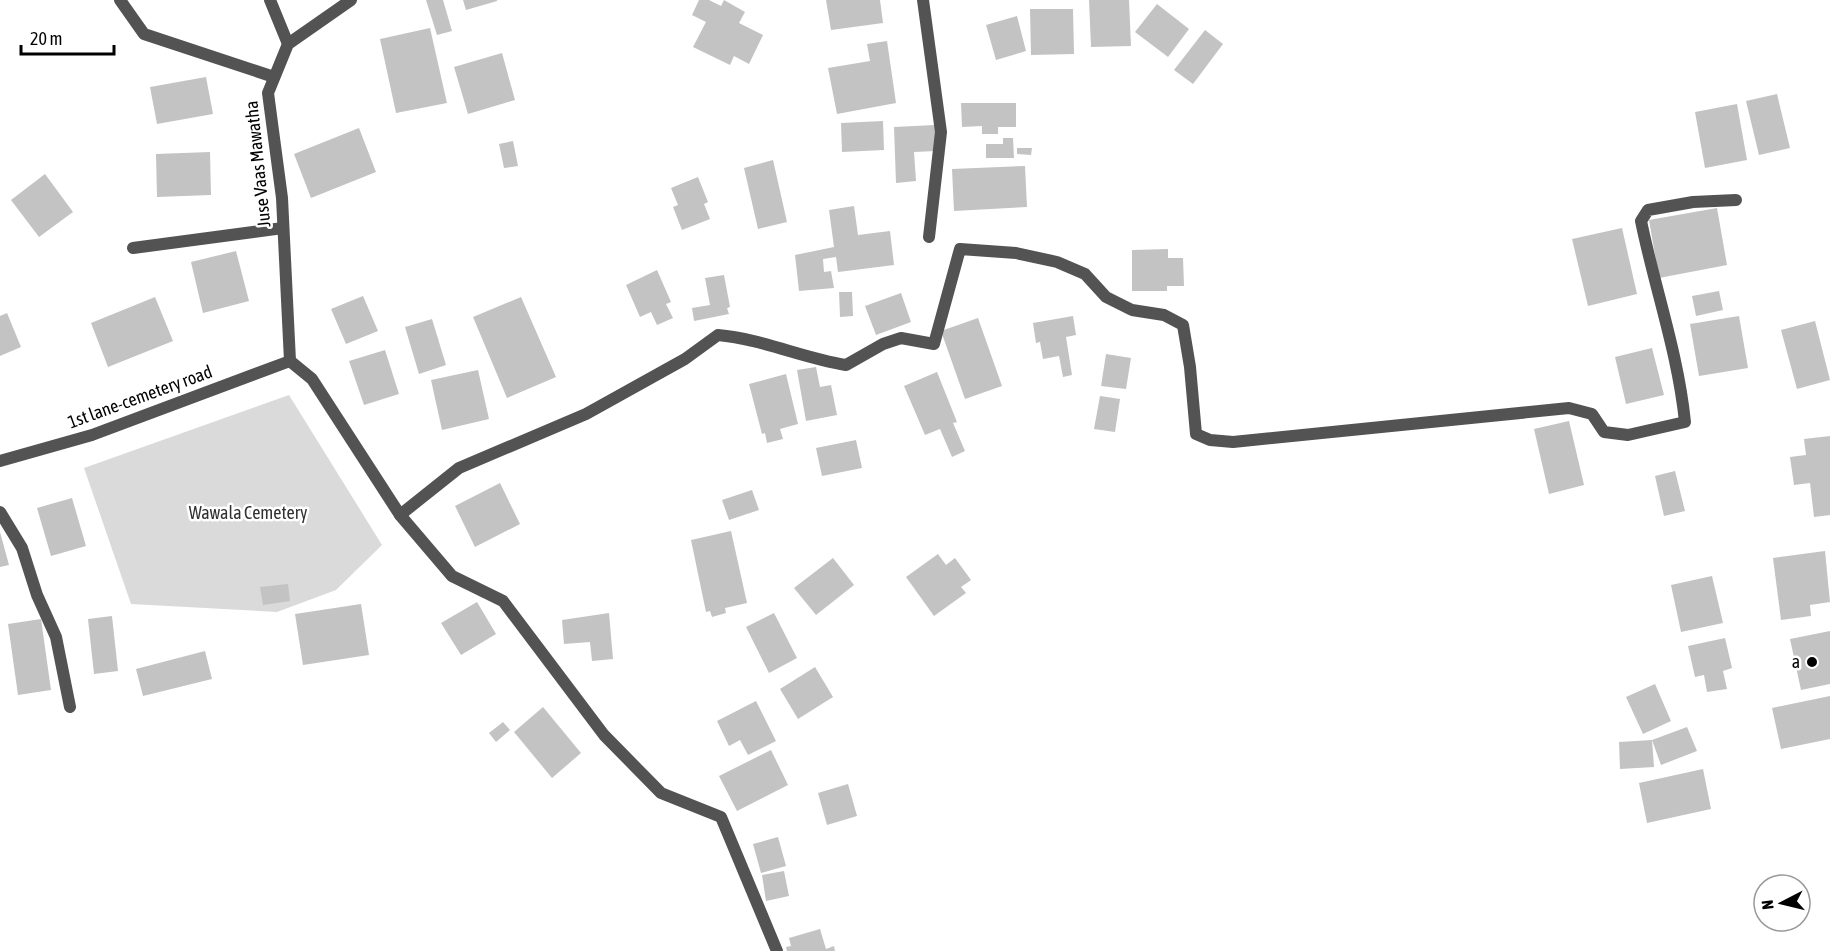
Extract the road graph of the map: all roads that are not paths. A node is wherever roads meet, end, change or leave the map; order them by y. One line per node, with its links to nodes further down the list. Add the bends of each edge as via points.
1 (120, 0): 6 (street, via 144,34)
2 (270, 0): 5 (street)
3 (351, 0): 5 (street)
4 (923, 0): 9 (street, via 941,132)
5 (288, 44): 6 (street, Juse Vaas Mawatha)
6 (274, 77): 8 (street, Juse Vaas Mawatha, via 268,93)
7 (1736, 200): 14 (street, via 1648,210 1641,221 1682,389 1684,422 1662,428 1628,435 1604,432 1592,414 1569,408 1233,442 1210,440 1196,434 1183,325 1106,297 1084,274 1057,262 1016,253 960,249 934,344 901,338 846,365 747,338 718,335 685,359 586,414 459,468)
8 (284, 228): 10 (street); 11 (street, Juse Vaas Mawatha)
9 (929, 237)
10 (133, 248)
11 (290, 361): 12 (street, 1st lane-cemetery road, via 92,435); 14 (street, via 312,379)
12 (0, 461)
13 (0, 512): 15 (street, via 22,548 56,637)
14 (400, 515): 16 (street, via 452,576 503,601 604,735 661,793 721,817)
15 (70, 707)
16 (777, 951)

